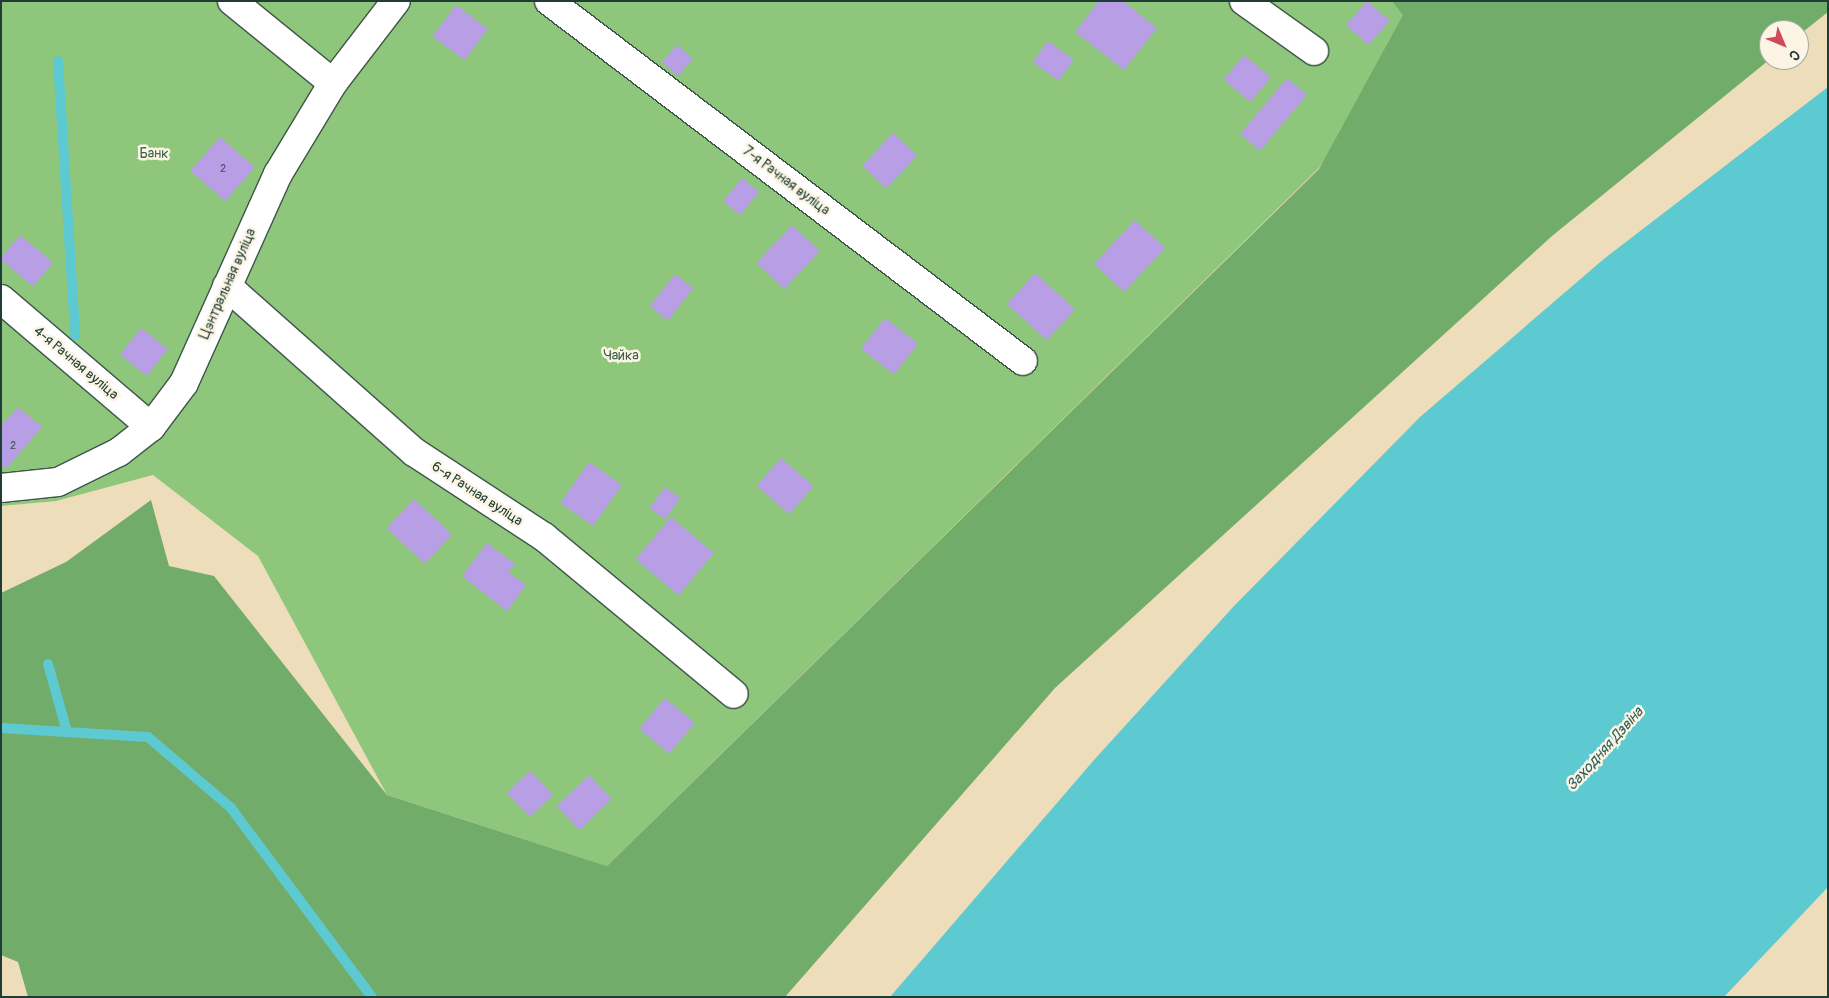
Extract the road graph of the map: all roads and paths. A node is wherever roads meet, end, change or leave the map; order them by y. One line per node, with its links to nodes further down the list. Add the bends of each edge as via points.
1 (232, 1): 6 (lane)
2 (396, 1): 6 (lane, Цэнтральная вуліца)
3 (549, 1): 9 (lane, 7-я Рачная вуліца)
4 (1244, 1): 5 (lane)
5 (1314, 52)
6 (334, 83): 7 (lane, Цэнтральная вуліца, via 278,174)
7 (227, 286): 10 (lane, Цэнтральная вуліца, via 184,383); 12 (lane, 6-я Рачная вуліца, via 414,452 544,537)
8 (1, 299): 10 (lane, 4-я Рачная вуліца)
9 (1023, 361)
10 (152, 426): 11 (lane, Цэнтральная вуліца, via 119,452 58,482)
11 (1, 488)
12 (734, 694)

